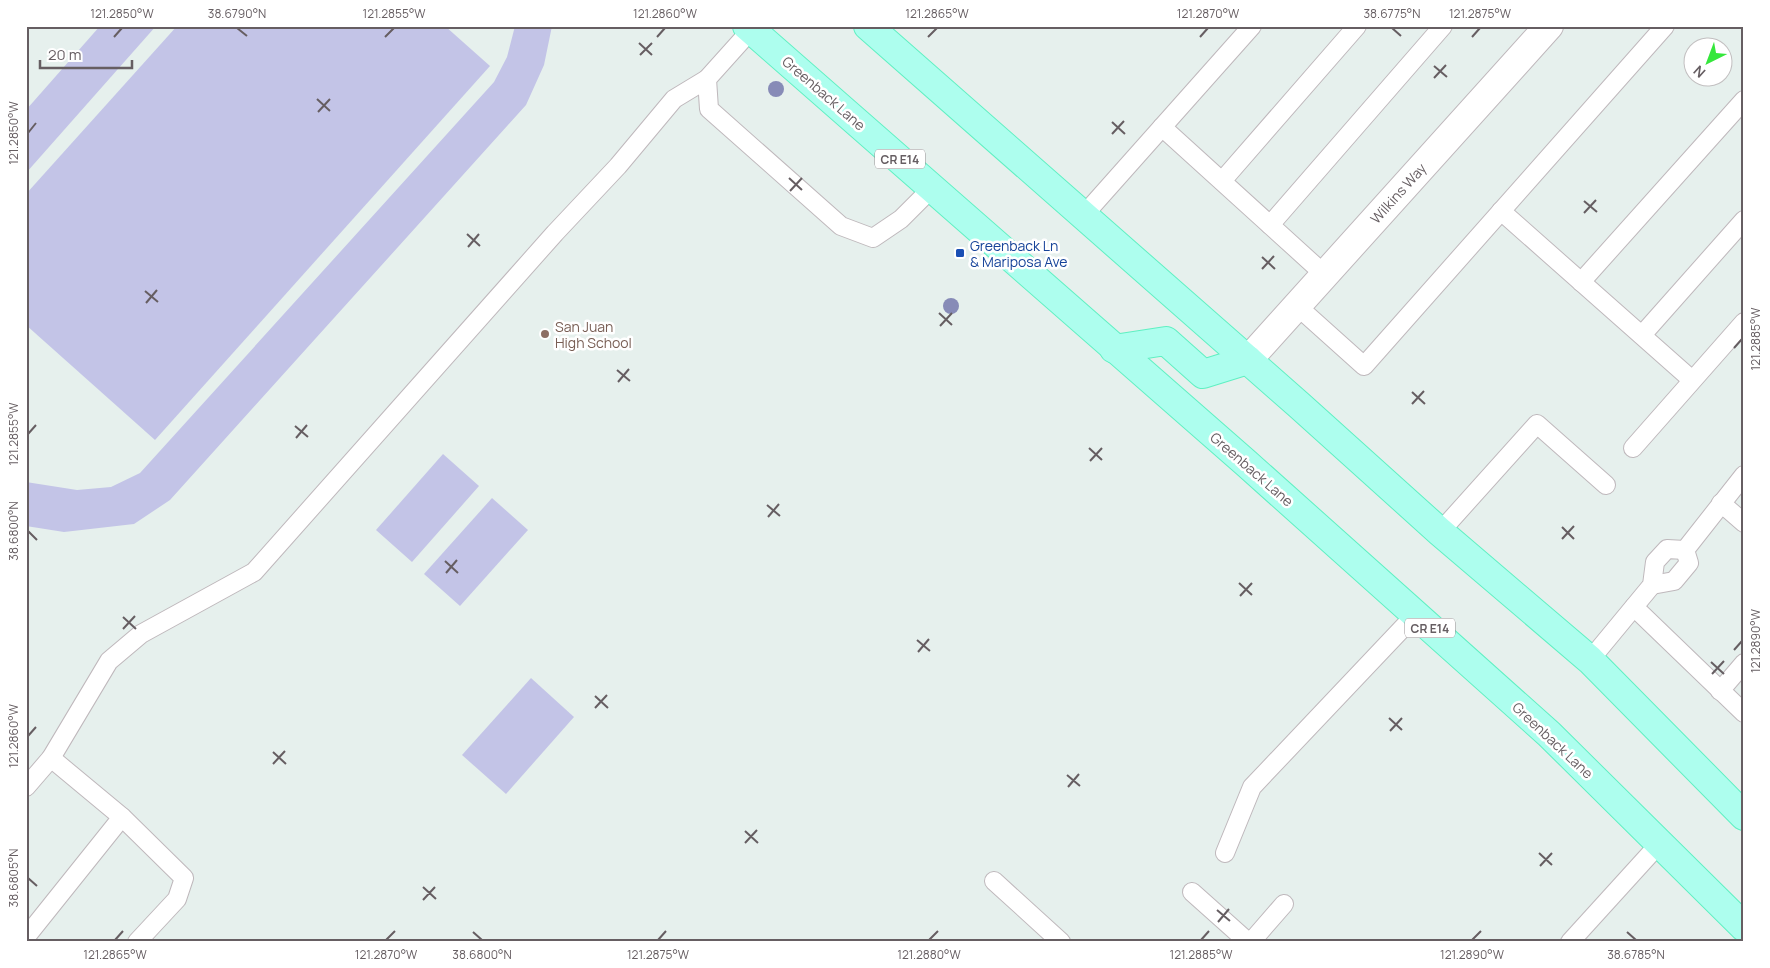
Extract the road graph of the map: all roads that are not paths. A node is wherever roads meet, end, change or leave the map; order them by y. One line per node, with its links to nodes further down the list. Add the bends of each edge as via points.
1 (1252, 26): 10 (lane)
2 (1357, 26): 11 (lane)
3 (1443, 26): 16 (lane)
4 (1549, 26): 17 (street, Wilkins Way)
5 (1665, 26): 13 (lane)
6 (871, 27): 14 (main road)
7 (749, 28): 8 (lane); 12 (main road, Greenback Lane / CR E14)
8 (707, 79): 12 (lane, via 709,109 841,226 873,238 901,220); 39 (lane, via 674,99 618,166 254,572 141,634 109,661)
9 (1744, 100): 18 (lane)
10 (1162, 127): 11 (lane); 14 (lane)
11 (1222, 181): 16 (lane)
12 (932, 188): 22 (main road, Greenback Lane / CR E14)
13 (1502, 211): 18 (lane); 19 (lane, via 1364,366)
14 (1083, 216): 23 (main road)
15 (1744, 220): 21 (lane)
16 (1270, 225): 17 (lane)
17 (1324, 274): 19 (street, Wilkins Way)
18 (1581, 282): 21 (lane)
19 (1296, 305): 23 (street, Wilkins Way)
20 (1744, 322): 24 (lane)
21 (1642, 335): 24 (lane)
22 (1114, 349): 23 (main road, via 1166,341 1203,374); 34 (main road, Greenback Lane / CR E14)
23 (1248, 360): 30 (main road)
24 (1692, 380): 25 (lane)
25 (1633, 448)
26 (1744, 475): 28 (lane)
27 (1606, 485): 30 (lane, via 1537,424)
28 (1721, 503): 29 (lane); 31 (lane)
29 (1744, 523)
30 (1440, 532): 35 (main road)
31 (1685, 550): 32 (lane, via 1688,563 1674,581); 32 (lane, via 1667,549 1655,562)
32 (1652, 585): 33 (lane)
33 (1634, 607): 35 (lane); 37 (lane)
34 (1415, 615): 43 (main road, Greenback Lane / CR E14, via 1548,734); 44 (lane, via 1252,787)
35 (1590, 660): 41 (main road)
36 (1744, 663): 37 (lane)
37 (1720, 691): 38 (lane)
38 (1744, 713)
39 (51, 758): 40 (lane); 42 (lane)
40 (26, 787)
41 (1744, 816)
42 (122, 817): 49 (lane); 50 (lane, via 184,878 177,899)
43 (1660, 843): 48 (main road, Greenback Lane / CR E14); 53 (lane)
44 (1224, 853)
45 (994, 881): 51 (lane)
46 (1192, 892): 52 (lane)
47 (1284, 904): 52 (lane)
48 (1744, 928)
49 (31, 935)
50 (138, 942)
51 (1061, 942)
52 (1249, 942)
53 (1570, 942)

